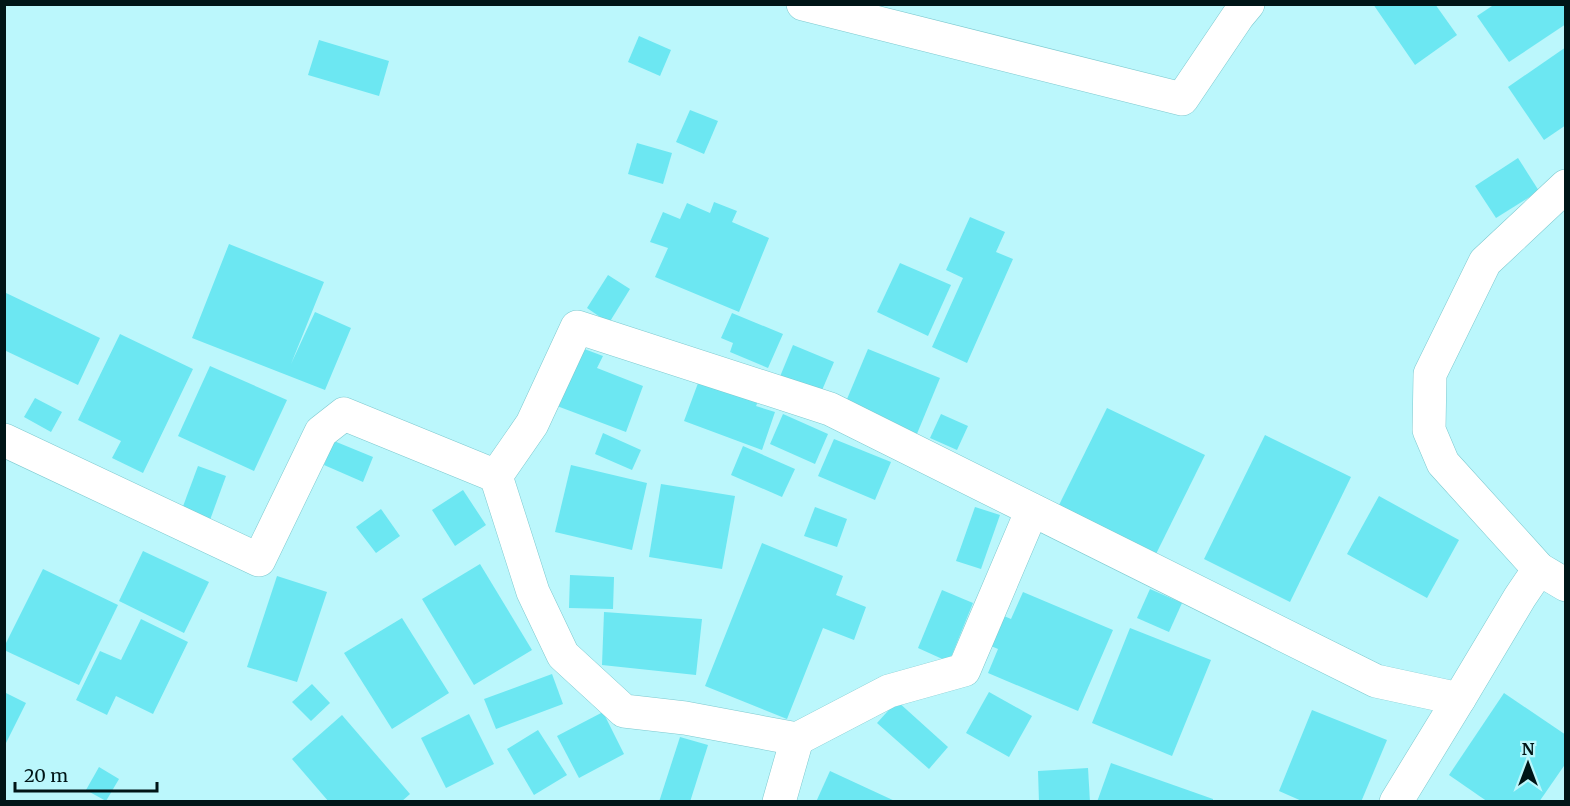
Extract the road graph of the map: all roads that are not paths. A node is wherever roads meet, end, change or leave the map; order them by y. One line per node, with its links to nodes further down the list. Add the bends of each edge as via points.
1 (803, 4): 2 (street, via 1182,99)
2 (1248, 4)
3 (1566, 186): 7 (street, via 1485,262 1430,374 1429,430 1443,463)
4 (4, 440): 5 (street, via 259,560 321,432 344,414)
5 (496, 476): 6 (street, via 532,424 577,327 830,409); 9 (street, via 533,592 563,655 624,711)
6 (1032, 510): 8 (street, via 1376,681); 9 (street, via 964,670 889,691)
7 (1552, 577): 8 (street, via 1520,597)
8 (1459, 699): 11 (street)
9 (797, 739): 10 (street)
10 (779, 801)
11 (1396, 801)

